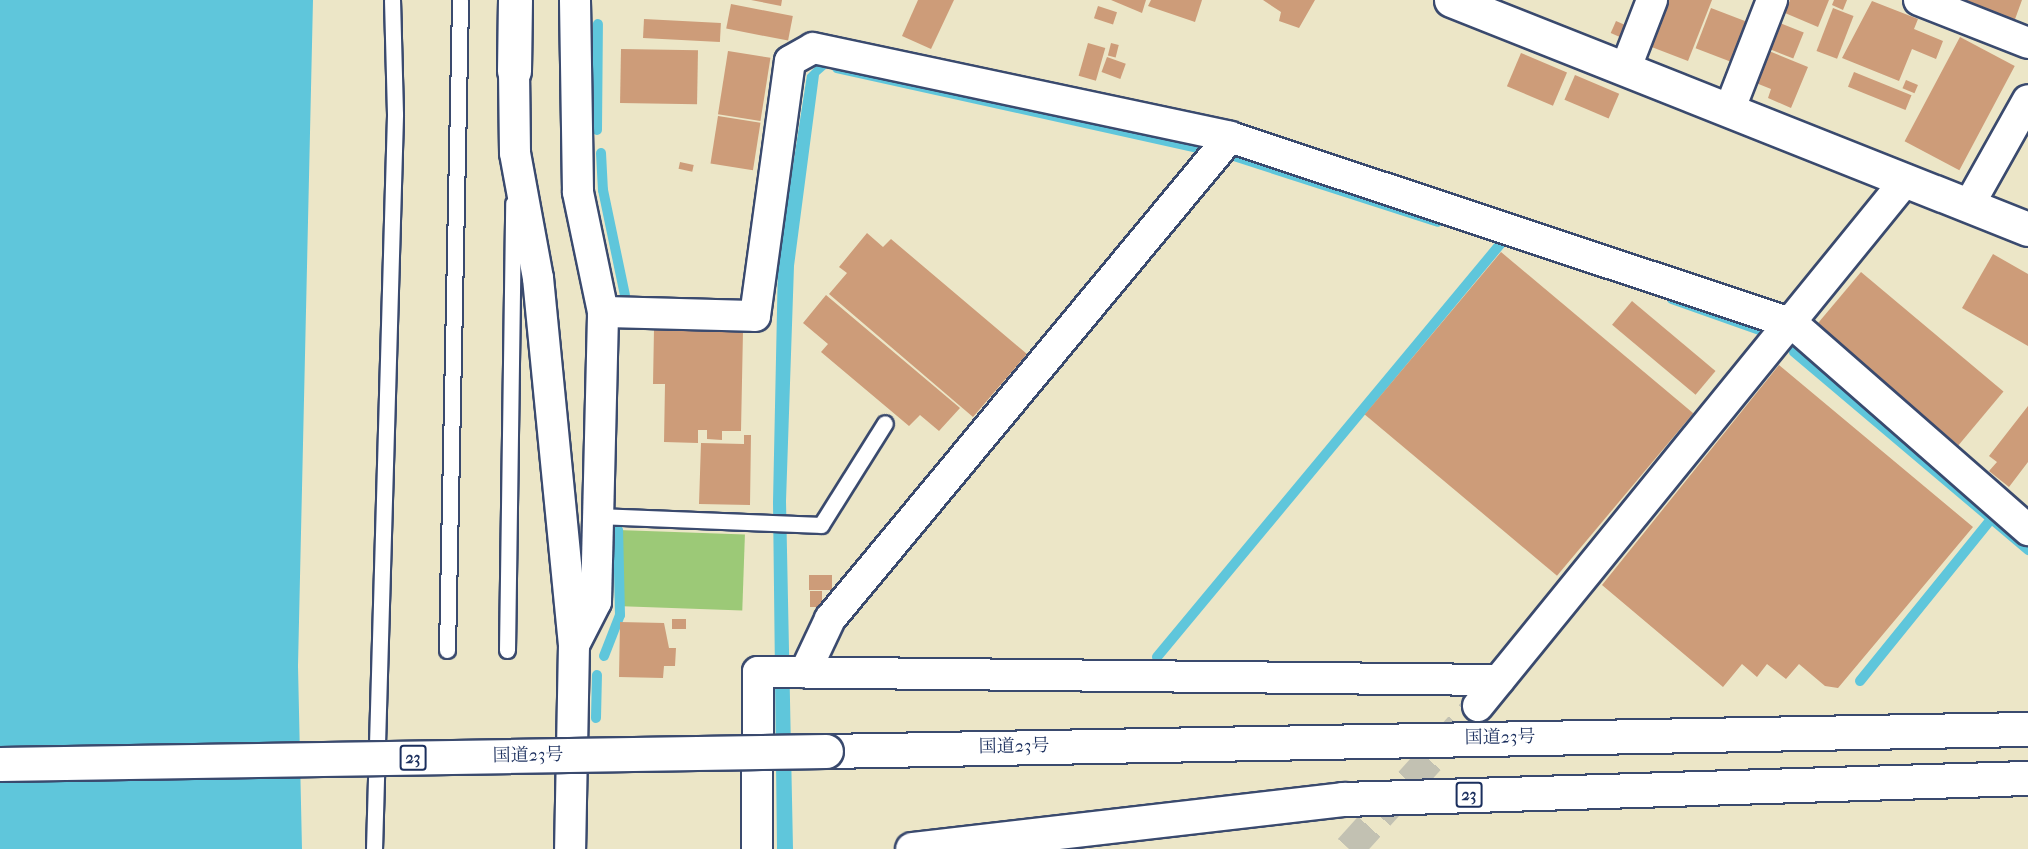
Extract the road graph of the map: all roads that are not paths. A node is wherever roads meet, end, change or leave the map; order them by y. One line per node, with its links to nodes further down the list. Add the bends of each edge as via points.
1 (392, 0): 33 (lane, via 395,114)
2 (460, 0): 25 (lane)
3 (515, 0): 10 (main road)
4 (575, 0): 19 (street, via 578,192)
5 (1451, 0): 11 (main road)
6 (1652, 0): 11 (street)
7 (1772, 0): 13 (street)
8 (1919, 0): 9 (street)
9 (2028, 43)
10 (514, 70): 15 (street)
11 (1625, 70): 13 (main road)
12 (2028, 100): 17 (street)
13 (1729, 111): 16 (main road)
14 (1221, 148): 19 (street, via 813,48 790,61 755,316); 20 (street); 27 (street, via 830,619)
15 (515, 153): 24 (street, via 538,278); 26 (lane)
16 (1906, 180): 17 (main road); 20 (street)
17 (1969, 205): 18 (main road)
18 (2028, 230)
19 (603, 312): 22 (street)
20 (1793, 324): 23 (street); 28 (street)
21 (885, 423): 22 (lane, via 821,525)
22 (598, 516): 24 (street, via 596,602)
23 (2028, 530)
24 (574, 645): 34 (street)
25 (447, 650)
26 (507, 650)
27 (801, 672): 28 (street); 35 (street, via 758,672)
28 (1499, 680): 29 (street)
29 (1478, 706)
30 (2028, 729): 31 (main road, 国道23号 / 23, bridge)
31 (0, 764)
32 (2028, 778): 36 (main road, 23, via 1342,799)
33 (374, 849)
34 (570, 849)
35 (757, 849)
36 (912, 849)

